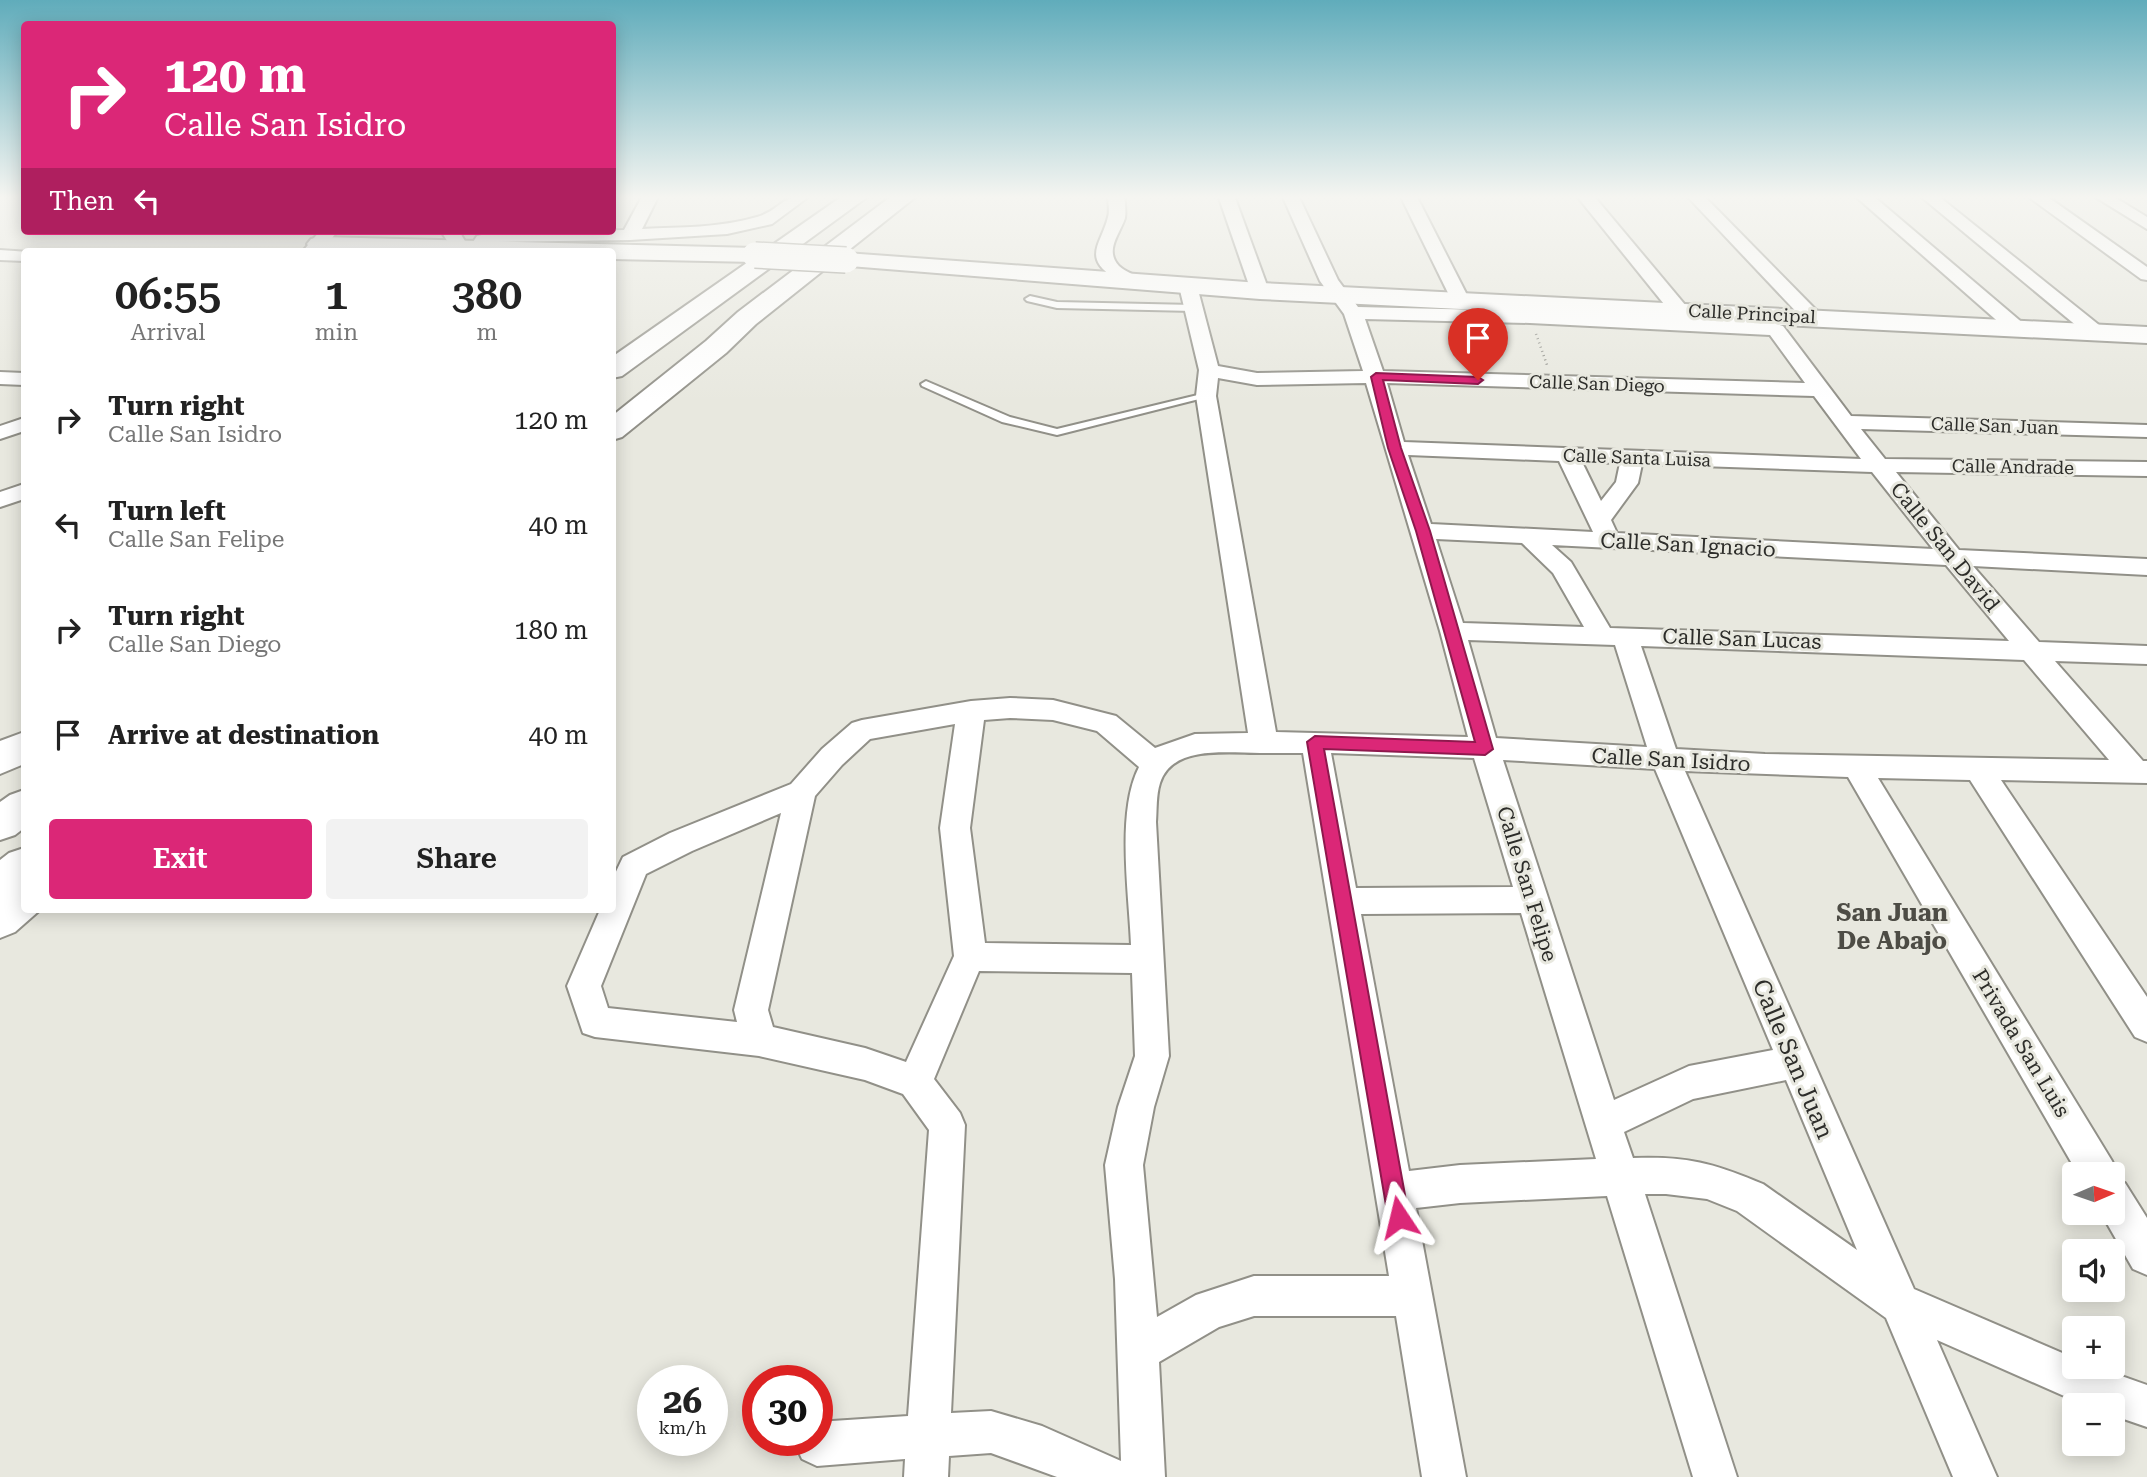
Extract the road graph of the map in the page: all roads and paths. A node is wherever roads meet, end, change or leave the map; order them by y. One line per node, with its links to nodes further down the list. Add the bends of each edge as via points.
1 (764, 264): 25 (main road)
2 (817, 264): 22 (main road)
3 (896, 264): 14 (main road, Calle Principal, bridge)
4 (1109, 264): 14 (street)
5 (1250, 264): 15 (street)
6 (1325, 264): 19 (street, Calle San Felipe)
7 (1442, 264): 18 (street)
8 (1641, 264): 20 (street)
9 (1761, 264): 21 (street)
10 (1942, 264): 26 (street)
11 (2012, 264): 27 (street)
12 (2131, 264): 13 (street)
13 (2147, 275)
14 (1140, 283): 16 (main road, Calle Principal)
15 (1260, 291): 16 (main road, Calle Principal); 19 (main road, Calle Principal)
16 (1191, 297): 17 (lane, via 1057,305); 31 (street)
17 (1030, 299)
18 (1460, 299): 19 (main road, Calle Principal); 20 (main road, Calle Principal)
19 (1345, 303): 23 (street); 33 (street, Calle San Felipe)
20 (1679, 310): 24 (main road, Calle Principal)
21 (1811, 316): 24 (main road, Calle Principal); 26 (main road, Calle Principal)
22 (747, 317): 41 (main road); 44 (main road)
23 (1530, 317): 24 (street); 37 (path)
24 (1771, 322): 29 (main road, via 1941,343); 39 (street, Calle San David)
25 (682, 323): 30 (main road); 32 (main road)
26 (2018, 329): 27 (main road, Calle Principal)
27 (2097, 333): 28 (main road, Calle Principal)
28 (2147, 335)
29 (2147, 352)
30 (616, 367)
31 (1209, 370): 36 (street, Calle San Diego); 40 (street)
32 (616, 375)
33 (1376, 377): 36 (street, Calle San Diego); 37 (street, Calle San Diego); 47 (street, Calle San Felipe)
34 (0, 378): 35 (street)
35 (21, 379)
36 (1257, 379): 40 (street)
37 (1553, 383): 39 (street, Calle San Diego)
38 (926, 384): 40 (lane, via 987,414 1057,432)
39 (1819, 390): 42 (street, Calle San David)
40 (1206, 397): 68 (street)
41 (616, 413)
42 (1843, 422): 45 (street, Calle San Juan); 50 (street, Calle San David)
43 (21, 425): 46 (street)
44 (616, 427)
45 (2147, 431)
46 (0, 433)
47 (1395, 448): 48 (street, Calle Santa Luisa); 55 (street, Calle San Felipe)
48 (1568, 456): 49 (street, Calle Santa Luisa); 54 (street)
49 (1632, 458): 50 (street, Calle Santa Luisa); 54 (street, via 1627,483)
50 (1879, 466): 51 (street, Calle Andrade); 59 (street, Calle San David)
51 (2147, 469)
52 (21, 492): 53 (street)
53 (0, 500)
54 (1599, 520): 58 (street)
55 (1423, 531): 56 (street, Calle San Ignacio); 62 (street, Calle San Felipe)
56 (1529, 537): 57 (street, Calle San Ignacio); 61 (street, Calle San Juan)
57 (1583, 540): 58 (street, Calle San Ignacio); 61 (street)
58 (1610, 542): 59 (street, Calle San Ignacio)
59 (1952, 558): 60 (street, Calle San Ignacio); 64 (street, Calle San David)
60 (2147, 566)
61 (1562, 568): 63 (street, Calle San Juan)
62 (1452, 631): 63 (street, Calle San Lucas); 70 (street, Calle San Felipe)
63 (1613, 635): 64 (street, Calle San Lucas); 72 (street, Calle San Juan)
64 (2032, 653): 65 (street, Calle San Lucas); 76 (street, Calle San David)
65 (2147, 655)
66 (971, 710): 73 (street, via 1053,710 1106,723); 77 (street, via 862,730); 88 (street, via 955,828)
67 (1315, 742): 68 (street, Calle San Isidro); 70 (street, Calle San Isidro); 83 (street)
68 (1264, 743): 73 (street, Calle San Isidro, via 1195,744 1168,752)
69 (21, 748): 71 (main road)
70 (1485, 749): 72 (street, Calle San Isidro); 82 (street, Calle San Felipe)
71 (0, 759)
72 (1666, 761): 74 (street, Calle San Isidro); 92 (street, Calle San Juan)
73 (1155, 764): 89 (street, via 1145,784 1141,822)
74 (1857, 767): 75 (street, Calle San Isidro); 95 (street, Privada San Luis)
75 (1978, 769): 76 (street, Calle San Isidro); 90 (street)
76 (2141, 772)
77 (801, 792): 85 (street, via 635,866); 91 (street, via 751,1010)
78 (21, 808): 79 (main road)
79 (0, 824)
80 (21, 867): 81 (main road)
81 (0, 884)
82 (1532, 900): 83 (street); 94 (street, Calle San Felipe)
83 (1343, 901): 97 (street)
84 (21, 902): 87 (main road)
85 (616, 911)
86 (615, 913): 91 (street, via 584,986 595,1022)
87 (0, 919)
88 (970, 957): 89 (street); 93 (street)
89 (1148, 959): 102 (street, via 1152,1056 1124,1164)
90 (2147, 1026)
91 (759, 1040): 93 (street, via 865,1064)
92 (1795, 1062): 94 (street, via 1689,1083); 101 (street, Calle San Juan)
93 (915, 1082): 105 (street, via 947,1125)
94 (1602, 1124): 96 (street, Calle San Felipe)
95 (2092, 1162)
96 (1619, 1178): 97 (street); 101 (street, via 1666,1175 1707,1180 1750,1197); 109 (street, Calle San Felipe)
97 (1394, 1191): 100 (street)
98 (2125, 1218): 99 (street)
99 (2147, 1255)
100 (1412, 1296): 102 (street, via 1255,1296 1210,1309); 108 (street)
101 (1899, 1303): 103 (street, via 2068,1377); 110 (street, Calle San Juan)
102 (1138, 1351): 107 (street)
103 (2147, 1406)
104 (833, 1446): 105 (street)
105 (927, 1457): 106 (street, via 991,1432 1042,1448)
106 (1106, 1477)
107 (1143, 1477)
108 (1444, 1477)
109 (1715, 1477)
110 (1975, 1477)

